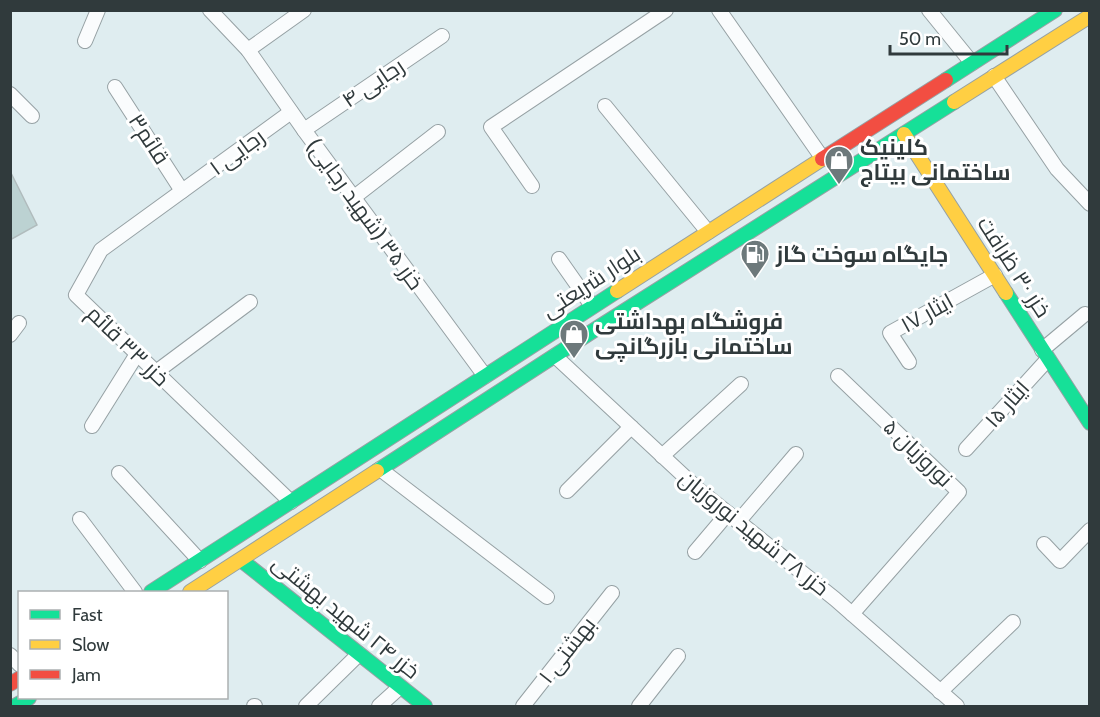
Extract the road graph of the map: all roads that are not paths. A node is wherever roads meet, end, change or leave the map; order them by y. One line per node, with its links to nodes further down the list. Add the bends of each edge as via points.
1 (98, 10): 12 (street)
2 (210, 10): 13 (street, خزر ۳۵ (شهید رجایی))
3 (304, 10): 13 (street)
4 (666, 10): 25 (street, via 491,127)
5 (720, 10): 24 (street)
6 (929, 10): 14 (street)
7 (1055, 10): 9 (main road, بلوار شریعتی)
8 (1089, 16): 11 (main road, بلوار شریعتی)
9 (1041, 20): 11 (main road); 14 (main road, بلوار شریعتی)
10 (442, 36): 21 (street, رجایی ۴)
11 (1052, 40): 15 (main road, بلوار شریعتی)
12 (85, 41)
13 (248, 50): 19 (street, خزر ۳۵ (شهید رجایی))
14 (972, 63): 24 (main road, بلوار شریعتی)
15 (994, 76): 23 (main road, بلوار شریعتی); 28 (street, via 1057,169)
16 (115, 87): 26 (street, قائم۳)
17 (10, 94): 20 (street)
18 (605, 106): 29 (street)
19 (291, 112): 21 (street, خزر ۳۵ (شهید رجایی)); 26 (street, رجایی ۱)
20 (32, 116)
21 (304, 130): 27 (street, خزر ۳۵ (شهید رجایی))
22 (438, 132): 27 (street)
23 (904, 134): 31 (main road, خزر ۳۰ ظرافت); 39 (main road, بلوار شریعتی)
24 (823, 159): 29 (main road, بلوار شریعتی)
25 (532, 186)
26 (182, 191): 37 (street, خزر ۳۳ قائم, via 101,250 76,295)
27 (353, 198): 42 (street, خزر ۳۵ (شهید رجایی))
28 (1089, 204)
29 (708, 232): 33 (main road, بلوار شریعتی)
30 (559, 259): 33 (street)
31 (995, 276): 38 (main road, خزر ۳۰ ظرافت); 40 (street, ایثار ۱۷, via 890,333)
32 (250, 302): 41 (street)
33 (592, 306): 42 (main road, بلوار شریعتی)
34 (1084, 314): 38 (street, ایثار ۱۵)
35 (19, 323): 36 (street)
36 (10, 335)
37 (137, 354): 41 (street, خزر ۳۳ قائم); 46 (street)
38 (1045, 355): 45 (main road, خزر ۳۰ ظرافت); 48 (street, ایثار ۱۵)
39 (555, 356): 47 (street, خزر ۲۸ شهید نوروزیان); 51 (main road, بلوار شریعتی)
40 (909, 362)
41 (156, 372): 54 (street, خزر ۳۳ قائم)
42 (484, 376): 54 (main road, بلوار شریعتی)
43 (838, 376): 67 (street, نوروزیان ۵, via 959,492)
44 (741, 384): 50 (street)
45 (1089, 423)
46 (92, 426)
47 (631, 426): 50 (street, خزر ۲۸ شهید نوروزیان); 53 (street)
48 (966, 449)
49 (796, 454): 55 (street)
50 (662, 456): 55 (street, خزر ۲۸ شهید نوروزیان)
51 (380, 469): 60 (main road, بلوار شریعتی); 66 (street)
52 (119, 473): 61 (street)
53 (567, 491)
54 (291, 502): 61 (main road, بلوار شریعتی)
55 (733, 517): 59 (street); 67 (street, خزر ۲۸ شهید نوروزیان)
56 (80, 519): 62 (street)
57 (1089, 530): 58 (street, via 1060,561)
58 (1044, 544)
59 (695, 552)
60 (241, 560): 64 (main road, بلوار شریعتی); 69 (main road, خزر ۲۴ شهید بهشتی)
61 (200, 561): 63 (main road, بلوار شریعتی)
62 (134, 591)
63 (153, 591)
64 (192, 591)
65 (612, 593): 76 (street, بهشتی ۱)
66 (547, 597)
67 (852, 614): 72 (street, خزر ۲۸ شهید نوروزیان)
68 (1013, 622): 72 (street)
69 (359, 654): 71 (main road, خزر ۲۴ شهید بهشتی); 73 (street)
70 (678, 656): 77 (street)
71 (400, 687): 74 (street); 75 (main road, خزر ۲۴ شهید بهشتی)
72 (940, 692): 78 (street, خزر ۲۸ شهید نوروزیان)
73 (306, 706)
74 (380, 706)
75 (425, 706)
76 (523, 706)
77 (639, 706)
78 (957, 706)

